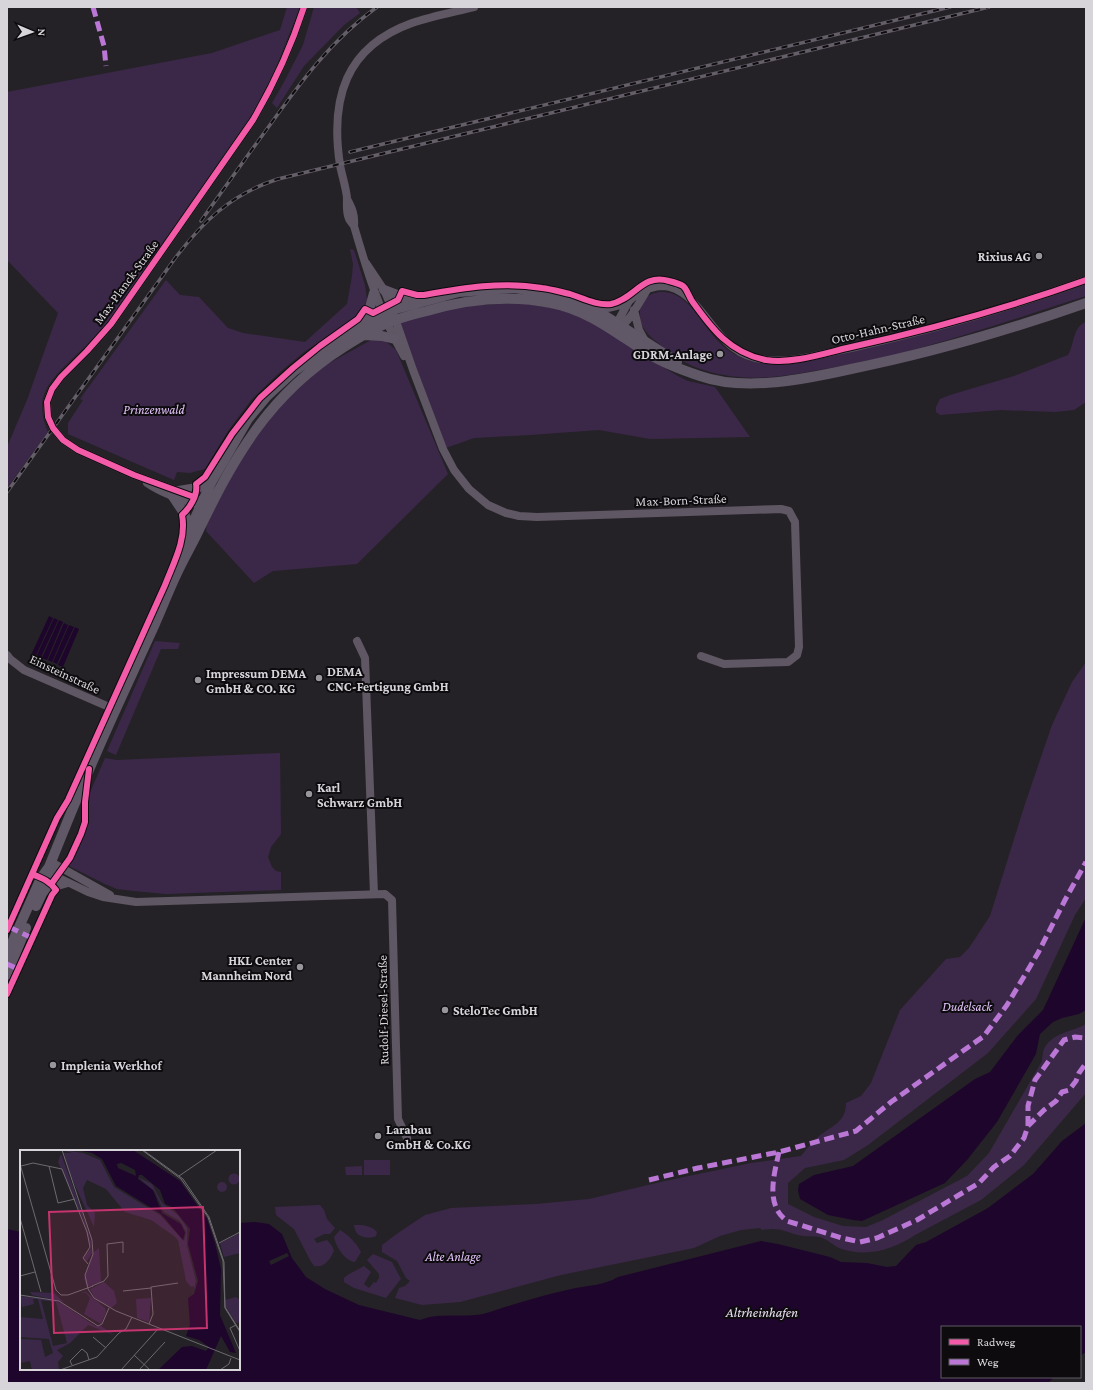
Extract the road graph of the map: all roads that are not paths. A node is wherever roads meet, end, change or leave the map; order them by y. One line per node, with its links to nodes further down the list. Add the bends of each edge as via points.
1 (304, 7): 19 (street, Max-Planck-Straße, via 284,61 253,120 111,324 61,377 47,402 48,417 63,440 153,487)
2 (474, 7): 5 (street, via 400,28 373,44 361,55 344,84 338,107 340,164 347,197 355,218 354,226 366,263)
3 (1086, 280): 4 (street, Otto-Hahn-Straße, via 1006,307 924,330 815,356 787,360 768,360 750,356 734,348 719,336 692,301 680,292 664,286)
4 (648, 290): 6 (street, Otto-Hahn-Straße, via 638,293); 10 (street)
5 (379, 291): 7 (main road); 11 (street); 13 (main road)
6 (629, 301): 9 (street, Otto-Hahn-Straße, via 612,308); 12 (street)
7 (418, 303): 9 (main road, via 459,292 514,288 557,295); 11 (main road)
8 (1086, 303): 17 (main road, via 1015,327 916,355 830,374 766,383 747,383 716,380)
9 (596, 310): 12 (main road)
10 (634, 310): 12 (street); 15 (street, via 637,326)
11 (390, 317): 12 (main road, via 460,303 514,299 542,301 567,307); 13 (main road); 14 (street, Max-Born-Straße); 16 (street, Max-Born-Straße)
12 (618, 327): 15 (main road); 17 (main road, via 652,356 677,369)
13 (363, 330): 14 (main road); 18 (main road, via 332,342 267,396 248,419); 20 (main road, via 300,380 273,406)
14 (395, 339): 16 (street, Max-Born-Straße)
15 (645, 342): 17 (main road)
16 (413, 370): 25 (street, Max-Born-Straße, via 454,470 469,490 484,503 500,511 537,517 781,509 789,511 795,522 799,647 797,655 788,662 731,664)
17 (690, 372)
18 (212, 481): 19 (main road); 20 (main road)
19 (176, 493): 20 (street, Max-Planck-Straße, via 190,504); 21 (main road)
20 (204, 506): 21 (main road); 22 (main road)
21 (190, 529): 22 (main road)
22 (179, 570): 26 (main road)
23 (357, 641): 30 (street, via 365,658)
24 (7, 655): 26 (street, Einsteinstraße, via 24,670)
25 (701, 656)
26 (116, 710): 27 (main road)
27 (50, 865): 28 (street, Rudolf-Diesel-Straße, via 56,876); 29 (main road, via 48,881); 31 (street, Rudolf-Diesel-Straße); 32 (main road, via 41,878)
28 (68, 883): 29 (street); 31 (street, Rudolf-Diesel-Straße, via 103,897)
29 (42, 894): 34 (main road)
30 (374, 894): 31 (street, Rudolf-Diesel-Straße, via 161,902); 36 (street, Rudolf-Diesel-Straße, via 385,894 392,900 398,1119)
31 (117, 899)
32 (17, 931): 33 (main road); 34 (main road)
33 (7, 934)
34 (11, 947): 35 (main road)
35 (7, 975)
36 (407, 1138)

